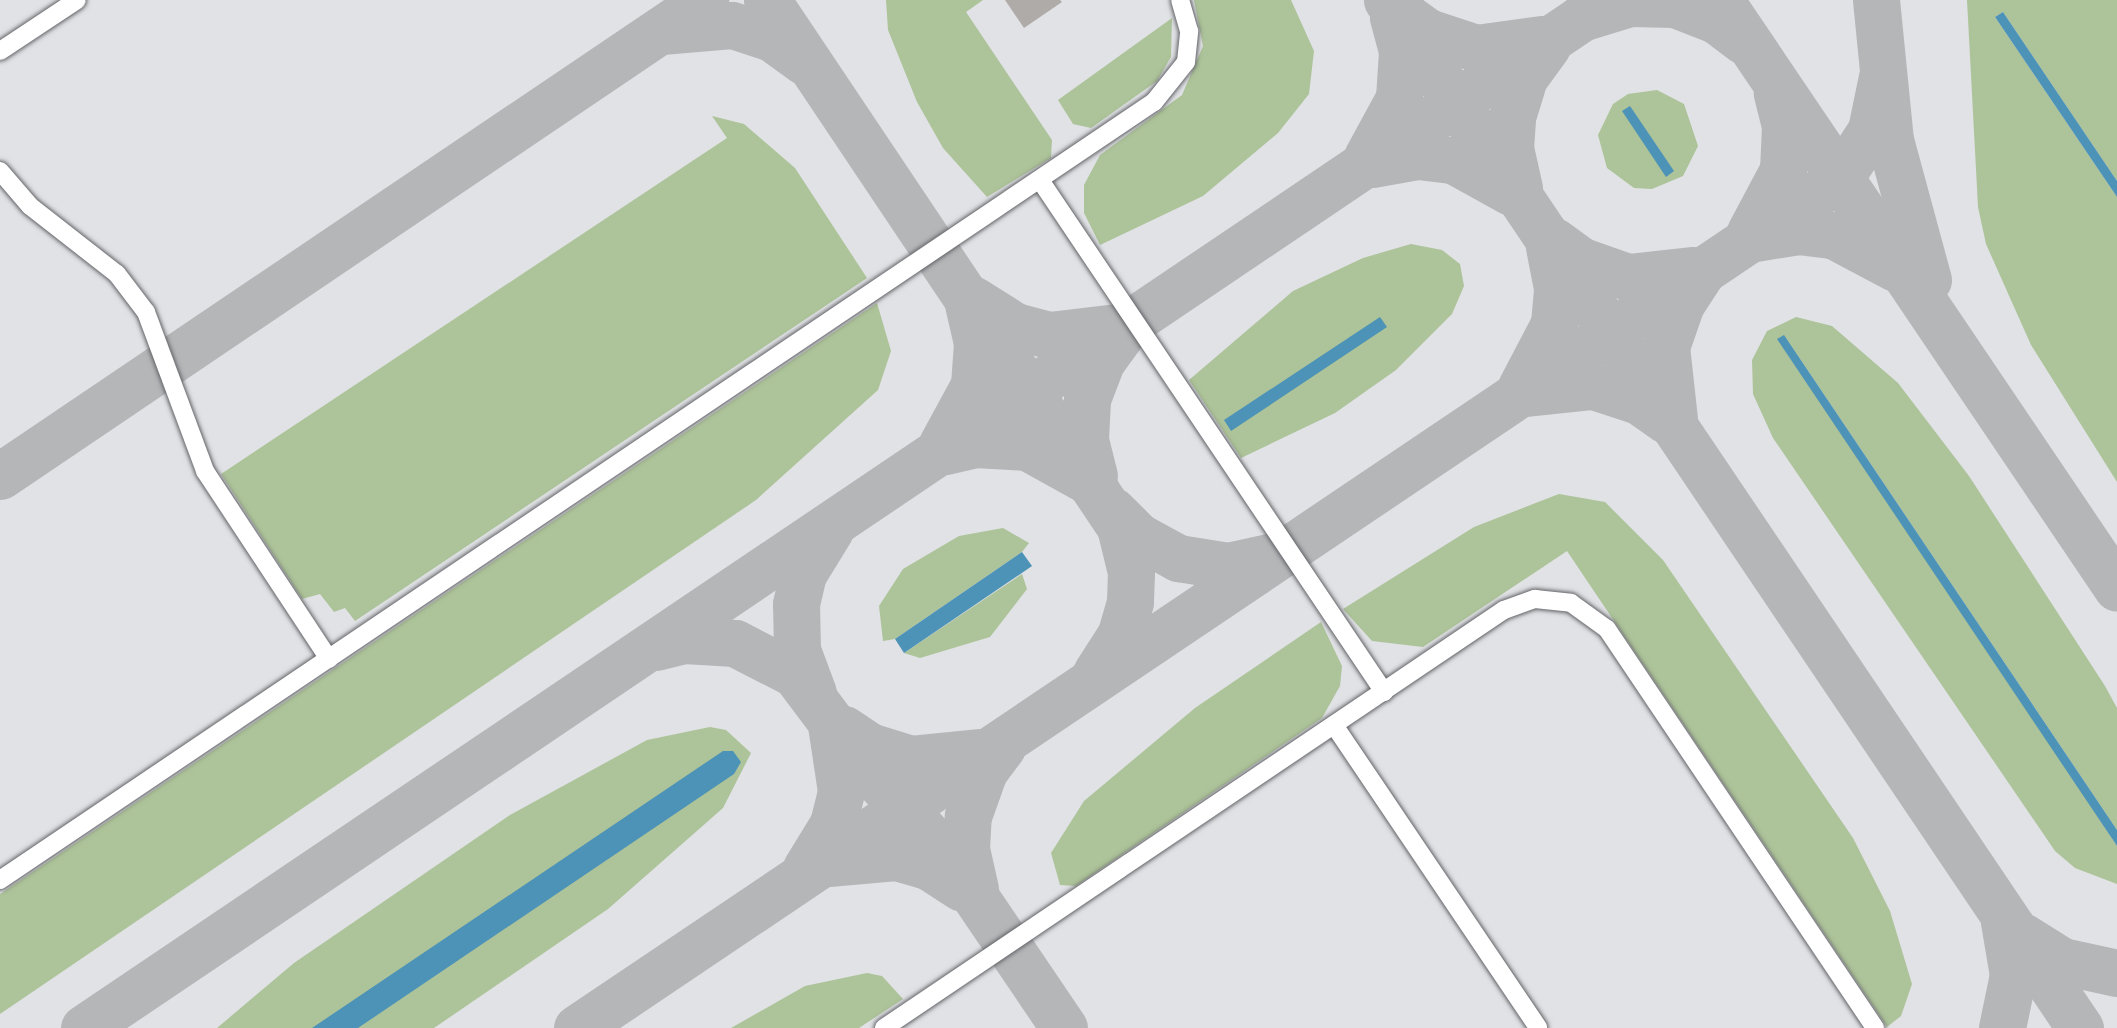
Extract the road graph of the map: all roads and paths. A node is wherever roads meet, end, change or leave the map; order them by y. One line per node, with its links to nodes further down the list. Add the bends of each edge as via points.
1 (77, 0): 3 (lane)
2 (1180, 0): 5 (lane, via 1189,48 1175,82)
3 (0, 51)
4 (0, 170): 6 (lane, via 30,206 117,274 146,312 205,471)
5 (1040, 180): 6 (lane); 7 (lane)
6 (329, 659): 9 (lane)
7 (1384, 692): 8 (lane); 12 (lane, via 1520,603 1554,600 1586,610 1611,635)
8 (1334, 725): 10 (lane); 11 (lane)
9 (0, 880)
10 (884, 1028)
11 (1538, 1028)
12 (1875, 1028)

